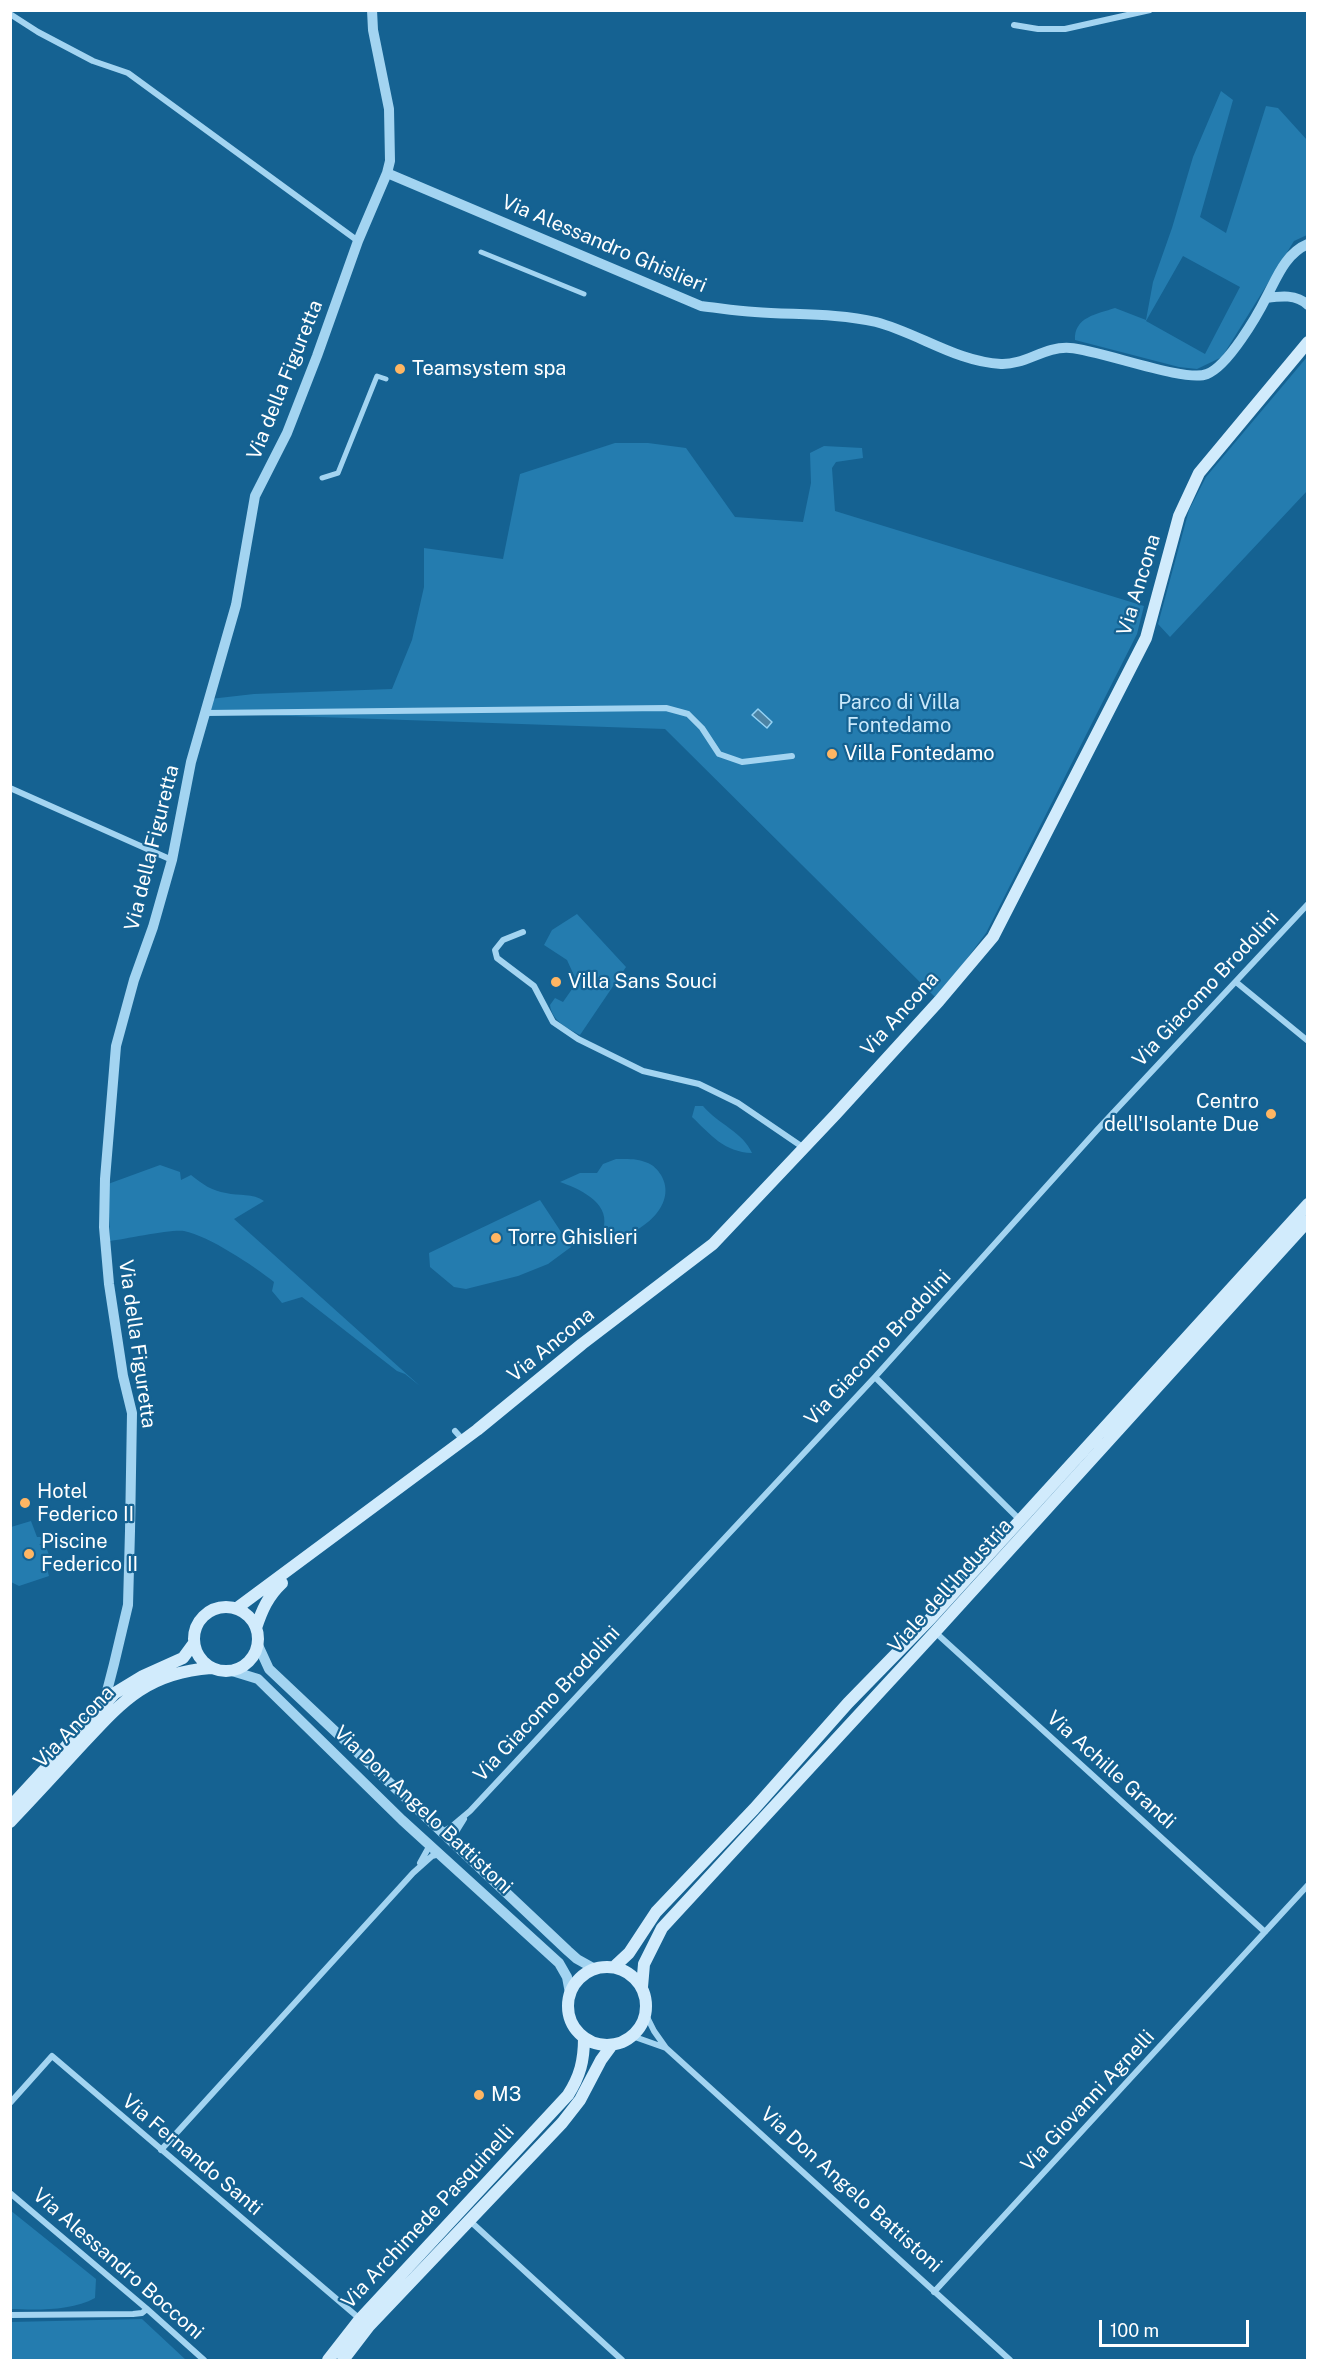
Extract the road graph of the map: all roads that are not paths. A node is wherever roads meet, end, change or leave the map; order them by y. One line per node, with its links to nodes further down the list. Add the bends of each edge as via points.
1 (372, 10): 5 (street, Via della Figuretta, via 389,109)
2 (1150, 10): 4 (street, via 1065,29)
3 (10, 14): 6 (street, via 93,61 128,74)
4 (1014, 25)
5 (387, 173): 6 (street, Via della Figuretta); 10 (street, Via Alessandro Ghislieri, via 701,306 877,322 959,354 1000,364 1070,348 1186,375 1208,374 1226,361)
6 (358, 241): 15 (street, Via della Figuretta, via 287,433 255,496 236,605)
7 (1308, 244): 10 (street, Via Alessandro Ghislieri, via 1286,260)
8 (481, 252): 9 (street)
9 (584, 294)
10 (1266, 298): 11 (street, via 1293,297)
11 (1308, 305)
12 (1307, 342): 23 (main road, Via Ancona, via 1199,473 1179,516 1146,638 993,937)
13 (386, 379): 14 (street, via 377,376 338,473)
14 (322, 478)
15 (204, 713): 16 (street, via 666,708 688,714 719,754 742,762); 18 (street, Via della Figuretta)
16 (792, 756)
17 (10, 788): 18 (street)
18 (172, 860): 36 (street, Via della Figuretta, via 116,1046 111,1094 104,1227 121,1364 132,1413 128,1605 106,1695)
19 (1308, 904): 21 (street, Via Giacomo Brodolini)
20 (523, 932): 23 (street, via 503,940 495,950 497,958 534,986 553,1022 643,1071 699,1084 738,1103)
21 (1236, 982): 22 (street); 26 (street, Via Giacomo Brodolini)
22 (1308, 1041)
23 (805, 1149): 28 (main road, Via Ancona, via 714,1244)
24 (1308, 1204): 27 (main road, Viale dell'Industria)
25 (1308, 1221): 31 (main road, Viale dell'Industria)
26 (875, 1377): 27 (street, Viale dell'Industria); 38 (street, Via Giacomo Brodolini)
27 (1019, 1519): 47 (main road, Viale dell'Industria, via 656,1912 629,1953)
28 (315, 1550): 29 (main road, Via Ancona); 30 (main road, Via Ancona, via 272,1593)
29 (237, 1608): 30 (main road, via 249,1616); 32 (main road, Via Ancona, via 216,1608 204,1615 195,1628)
30 (256, 1628): 33 (main road, Via Ancona)
31 (935, 1632): 46 (street, Via Achille Grandi); 49 (main road, Viale dell'Industria, via 662,1928 644,1964)
32 (194, 1643): 34 (main road, via 199,1658); 36 (main road, Via Ancona, via 183,1658 115,1694)
33 (258, 1645): 35 (main road, via 249,1662); 40 (street, Via Don Angelo Battistoni, via 269,1669)
34 (211, 1668): 35 (main road, Via Ancona); 39 (main road, Via Ancona, via 184,1670 147,1685 121,1703)
35 (232, 1671): 42 (street, Via Don Angelo Battistoni, via 258,1679)
36 (94, 1717): 37 (main road, Via Ancona)
37 (10, 1807)
38 (470, 1811): 40 (street, Via Giacomo Brodolini); 41 (street, Via Giacomo Brodolini)
39 (10, 1822)
40 (442, 1832): 41 (street, Via Don Angelo Battistoni)
41 (451, 1840): 48 (street, Via Don Angelo Battistoni, via 577,1959)
42 (430, 1845): 43 (street, Via Don Angelo Battistoni); 44 (street)
43 (439, 1854): 44 (street); 50 (street, Via Don Angelo Battistoni, via 559,1963)
44 (413, 1874): 57 (street)
45 (1308, 1885): 46 (street, Via Giovanni Agnelli)
46 (1265, 1932): 60 (street, Via Giovanni Agnelli)
47 (614, 1967): 48 (main road); 49 (main road, via 625,1971)
48 (595, 1969): 50 (main road, via 584,1974)
49 (642, 1987): 51 (main road, Via Don Angelo Battistoni)
50 (570, 1993): 53 (main road, Via Don Angelo Battistoni, via 570,2018)
51 (646, 2015): 52 (main road); 55 (street, Via Don Angelo Battistoni)
52 (632, 2036): 54 (main road); 55 (street, Via Don Angelo Battistoni)
53 (584, 2038): 54 (main road); 63 (main road, Via Archimede Pasquinelli, via 580,2076 568,2095)
54 (612, 2045): 59 (main road, Via Archimede Pasquinelli, via 562,2123)
55 (666, 2048): 60 (street, Via Don Angelo Battistoni)
56 (10, 2103): 57 (street, Via Fernando Santi, via 52,2056)
57 (161, 2150): 63 (street, Via Fernando Santi)
58 (10, 2193): 61 (street, Via Alessandro Bocconi)
59 (469, 2220): 66 (main road, Via Archimede Pasquinelli, via 369,2326); 67 (street)
60 (934, 2292): 68 (street, Via Don Angelo Battistoni)
61 (147, 2308): 62 (street, via 133,2314); 64 (street, Via Alessandro Bocconi)
62 (10, 2315)
63 (360, 2319): 65 (main road, Via Archimede Pasquinelli)
64 (204, 2361)
65 (328, 2361)
66 (343, 2361)
67 (622, 2361)
68 (1010, 2361)

